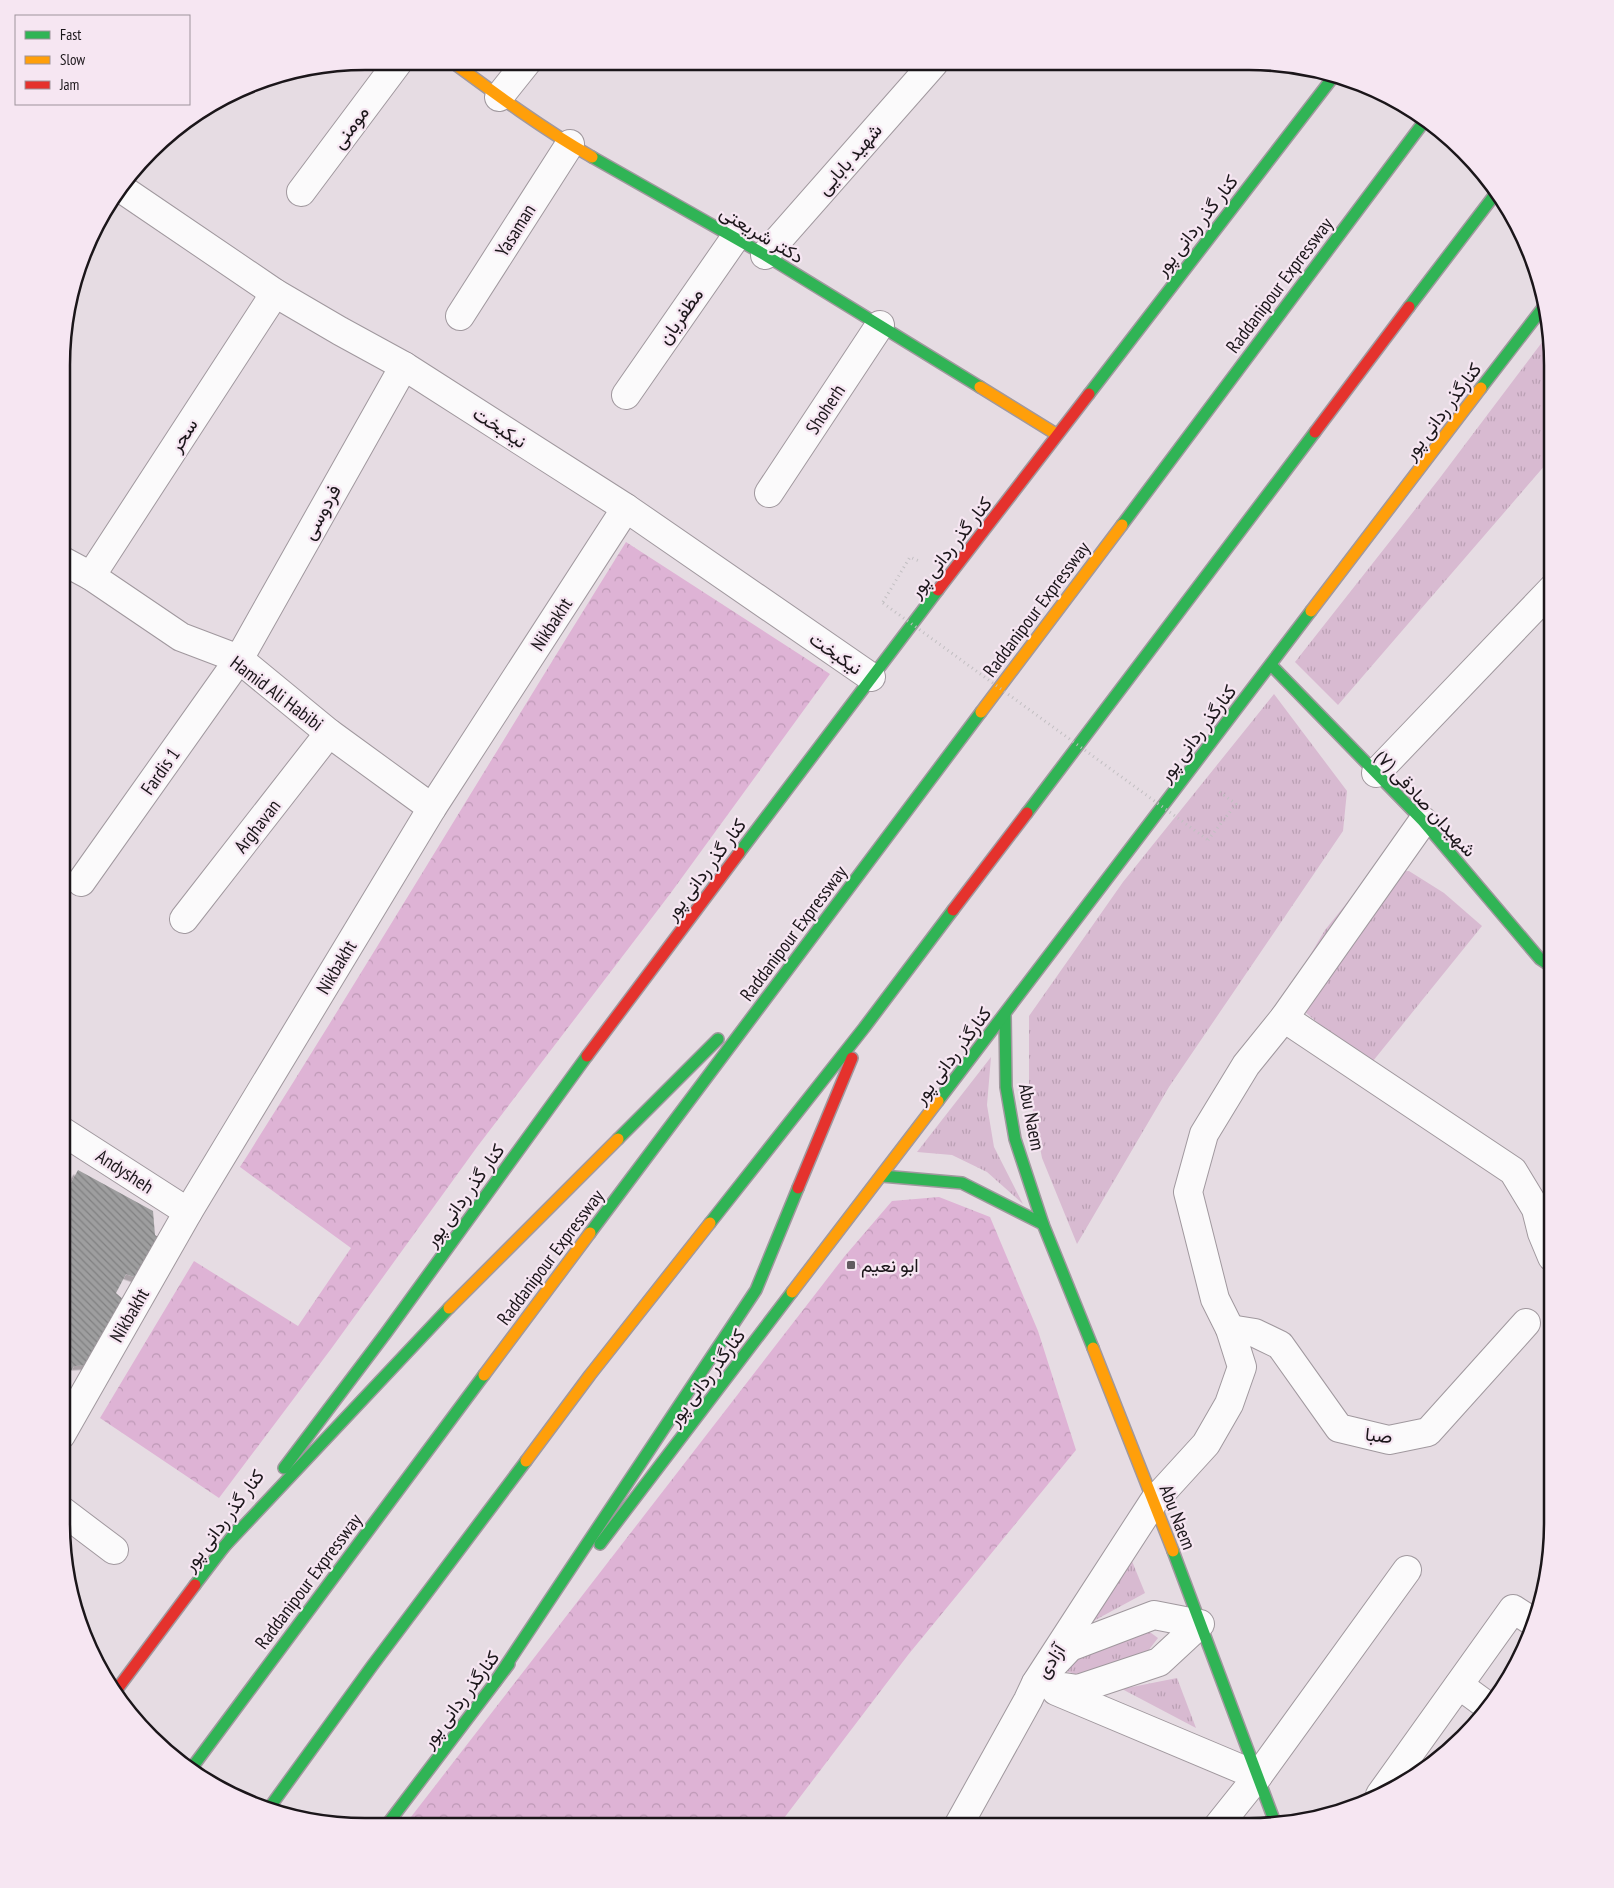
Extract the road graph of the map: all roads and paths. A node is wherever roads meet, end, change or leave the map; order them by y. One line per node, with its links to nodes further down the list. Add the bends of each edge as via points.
1 (392, 70): 10 (street, مومنی)
2 (462, 70): 6 (main road, دکتر شریعتی)
3 (521, 70): 6 (street)
4 (928, 70): 14 (street, شهید بابایی)
5 (1330, 81): 22 (main road, کنار گذر ردانی پور)
6 (499, 97): 8 (main road, دکتر شریعتی)
7 (1421, 126): 40 (main road, Raddanipour Expressway)
8 (570, 144): 13 (main road, دکتر شریعتی); 18 (street, Yasaman)
9 (126, 192): 16 (street, نیکبخت)
10 (302, 192)
11 (1492, 198): 15 (main road)
12 (1497, 205): 15 (main road)
13 (735, 238): 14 (main road, دکتر شریعتی); 21 (street, مظفریان)
14 (765, 255): 19 (main road, دکتر شریعتی)
15 (1446, 259): 43 (main road)
16 (275, 293): 20 (street, نیکبخت); 27 (street, سحر)
17 (1539, 313): 30 (main road, کنارگذر ردانی پور)
18 (460, 316)
19 (880, 326): 22 (main road, دکتر شریعتی); 23 (street, Shoherh)
20 (404, 366): 24 (street, نیکبخت); 29 (street, فردوسی)
21 (626, 395)
22 (1056, 434): 31 (main road, کنار گذر ردانی پور)
23 (769, 493)
24 (626, 508): 31 (street, نیکبخت); 35 (street, Nikbakht)
25 (910, 557): 34 (path, bridge, via 883,603 1208,840)
26 (70, 565): 27 (street, Hamid Ali Habibi)
27 (91, 576): 29 (street, Hamid Ali Habibi, via 180,637)
28 (1544, 597): 33 (street)
29 (239, 659): 32 (street, Hamid Ali Habibi); 37 (street, Fardis 1)
30 (1271, 665): 33 (main road, شهیدان صادقی (۷)); 41 (main road, کنارگذر ردانی پور)
31 (871, 677): 54 (main road, کنار گذر ردانی پور, via 592,1049 386,1333)
32 (329, 733): 35 (street, Hamid Ali Habibi); 38 (street, Arghavan)
33 (1376, 773): 36 (main road, شهیدان صادقی (۷))
34 (1236, 804)
35 (432, 808): 46 (street, Nikbakht)
36 (1423, 821): 39 (main road, شهیدان صادقی (۷)); 42 (street, آزادی)
37 (81, 882)
38 (184, 919)
39 (1544, 961)
40 (788, 970): 54 (main road, via 422,1336); 64 (main road, Raddanipour Expressway)
41 (1005, 1014): 45 (main road, کنارگذر ردانی پور); 47 (main road, Abu Naem, via 1006,1086 1015,1139)
42 (1284, 1018): 48 (street, via 1513,1171 1536,1209); 50 (street, آزادی, via 1246,1065 1204,1134 1188,1192 1215,1299)
43 (864, 1028): 59 (main road, via 756,1290); 67 (main road, via 590,1375)
44 (70, 1136): 46 (street, Andysheh)
45 (882, 1176): 47 (main road, via 962,1183); 59 (main road, کنارگذر ردانی پور)
46 (188, 1212): 51 (street, Nikbakht)
47 (1043, 1224): 52 (main road, Abu Naem)
48 (1544, 1238)
49 (1526, 1323): 50 (street, صبا, via 1428,1432 1389,1440 1339,1428 1280,1345 1255,1332)
50 (1230, 1329): 52 (street, آزادی, via 1242,1367 1229,1404 1206,1444)
51 (70, 1421)
52 (1154, 1501): 58 (main road, Abu Naem); 60 (street, آزادی)
53 (70, 1517): 55 (street)
54 (222, 1549): 62 (main road, کنار گذر ردانی پور)
55 (114, 1550)
56 (1407, 1570): 65 (street)
57 (1528, 1618): 61 (street, via 1513,1609)
58 (1200, 1624): 60 (street, via 1159,1662 1078,1689); 60 (street, via 1154,1616 1070,1647); 65 (main road, Abu Naem)
59 (495, 1682): 69 (main road, کنارگذر ردانی پور)
60 (1036, 1683): 65 (street); 70 (street, آزادی)
61 (1459, 1685): 63 (street); 66 (street)
62 (119, 1686)
63 (1483, 1703)
64 (195, 1764)
65 (1258, 1776): 68 (main road, Abu Naem); 71 (street)
66 (1393, 1781)
67 (273, 1803)
68 (1273, 1817)
69 (392, 1818)
70 (962, 1818)
71 (1224, 1818)

